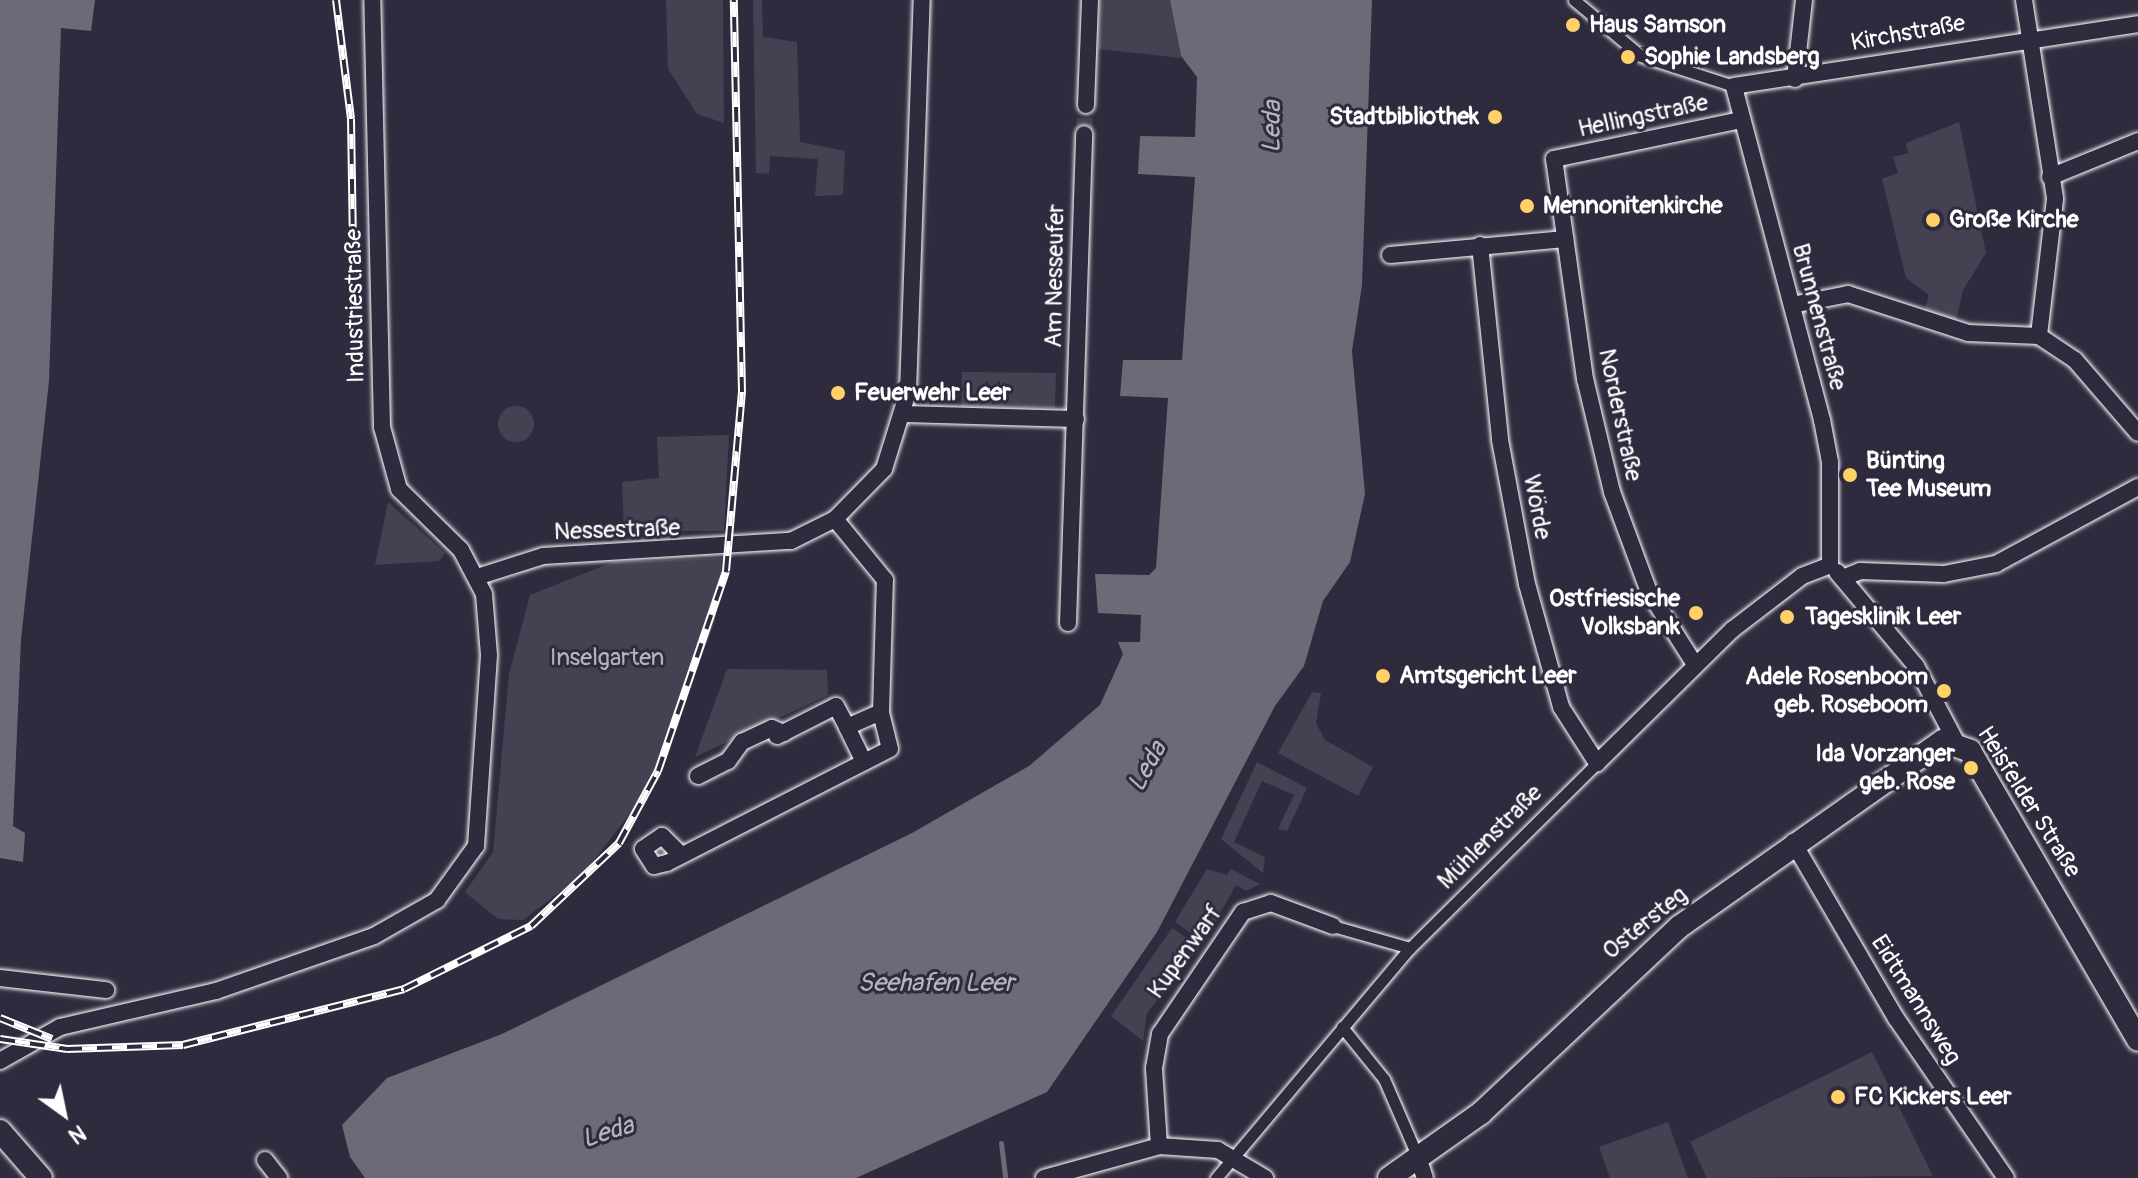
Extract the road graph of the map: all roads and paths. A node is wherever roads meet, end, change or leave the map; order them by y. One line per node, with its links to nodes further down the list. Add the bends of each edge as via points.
1 (372, 0): 28 (street, Industriestraße, via 384,448 399,489 461,550)
2 (922, 0): 22 (street, Nessestraße)
3 (1090, 0): 11 (street)
4 (1574, 0): 10 (street, via 1641,56)
5 (1804, 0): 9 (street)
6 (2024, 0): 8 (street)
7 (2138, 24): 8 (street, Kirchstraße)
8 (2026, 37): 9 (street, Kirchstraße); 16 (street)
9 (1795, 79): 10 (street, Kirchstraße)
10 (1734, 86): 12 (street, Brunnenstraße)
11 (1086, 105)
12 (1741, 120): 15 (street, Hellingstraße); 20 (street, Brunnenstraße)
13 (1084, 134): 23 (street, Am Nesseufer)
14 (2138, 141): 16 (street)
15 (1554, 159): 17 (street, Norderstraße)
16 (2050, 177): 21 (street, via 2055,199)
17 (1565, 239): 18 (street); 31 (street, Norderstraße, via 1612,492 1649,592)
18 (1480, 245): 19 (street); 36 (street, Wörde, via 1500,440 1527,584 1561,707)
19 (1390, 255)
20 (1792, 305): 21 (street, via 1848,294 1908,319 1968,333); 27 (street, Brunnenstraße, via 1830,462)
21 (2039, 336): 24 (street, via 2075,360)
22 (904, 414): 23 (street); 26 (street, Nessestraße, via 884,469)
23 (1076, 419): 30 (street, Am Nesseufer)
24 (2138, 433)
25 (2138, 487): 29 (street, via 1996,564)
26 (835, 519): 28 (street, Nessestraße, via 769,547 543,556); 32 (street, via 885,580)
27 (1830, 565): 29 (street, Heisfelder Straße); 31 (street, Mühlenstraße, via 1802,576)
28 (477, 577): 46 (street, via 489,655 482,824 460,876 387,931 173,1003 60,1027)
29 (1843, 578): 34 (street, Heisfelder Straße, via 1931,688)
30 (1068, 623)
31 (1694, 663): 36 (street, Mühlenstraße)
32 (881, 712): 33 (street); 35 (street, via 890,749)
33 (847, 727): 35 (street); 37 (street, via 836,706 778,736 772,728 742,742 728,761)
34 (1956, 742): 38 (main road, Ostersteg, via 1939,743); 45 (main road, Heisfelder Straße, via 1973,755)
35 (864, 762): 39 (street)
36 (1597, 763): 41 (street, Mühlenstraße)
37 (698, 776)
38 (1793, 842): 51 (main road, Ostersteg, via 1618,978); 58 (street, Eidtmannsweg, via 1896,1018)
39 (681, 855)
40 (1333, 926): 41 (street, Kupenwarf); 48 (street, Kupenwarf, via 1271,903 1243,912 1160,1034 1154,1068)
41 (1410, 948): 44 (street, Mühlenstraße)
42 (0, 978): 43 (street)
43 (106, 990)
44 (1342, 1027): 49 (street, Mühlenstraße); 51 (street, via 1384,1079)
45 (2138, 1040)
46 (0, 1061)
47 (0, 1131): 52 (main road)
48 (1159, 1146): 49 (street); 54 (street)
49 (1233, 1155): 55 (street, Mühlenstraße); 56 (street)
50 (265, 1160): 53 (street)
51 (1422, 1169): 57 (main road, Ostersteg)
52 (41, 1178)
53 (279, 1178)
54 (1044, 1178)
55 (1216, 1178)
56 (1265, 1178)
57 (1389, 1178)
58 (2006, 1178)

